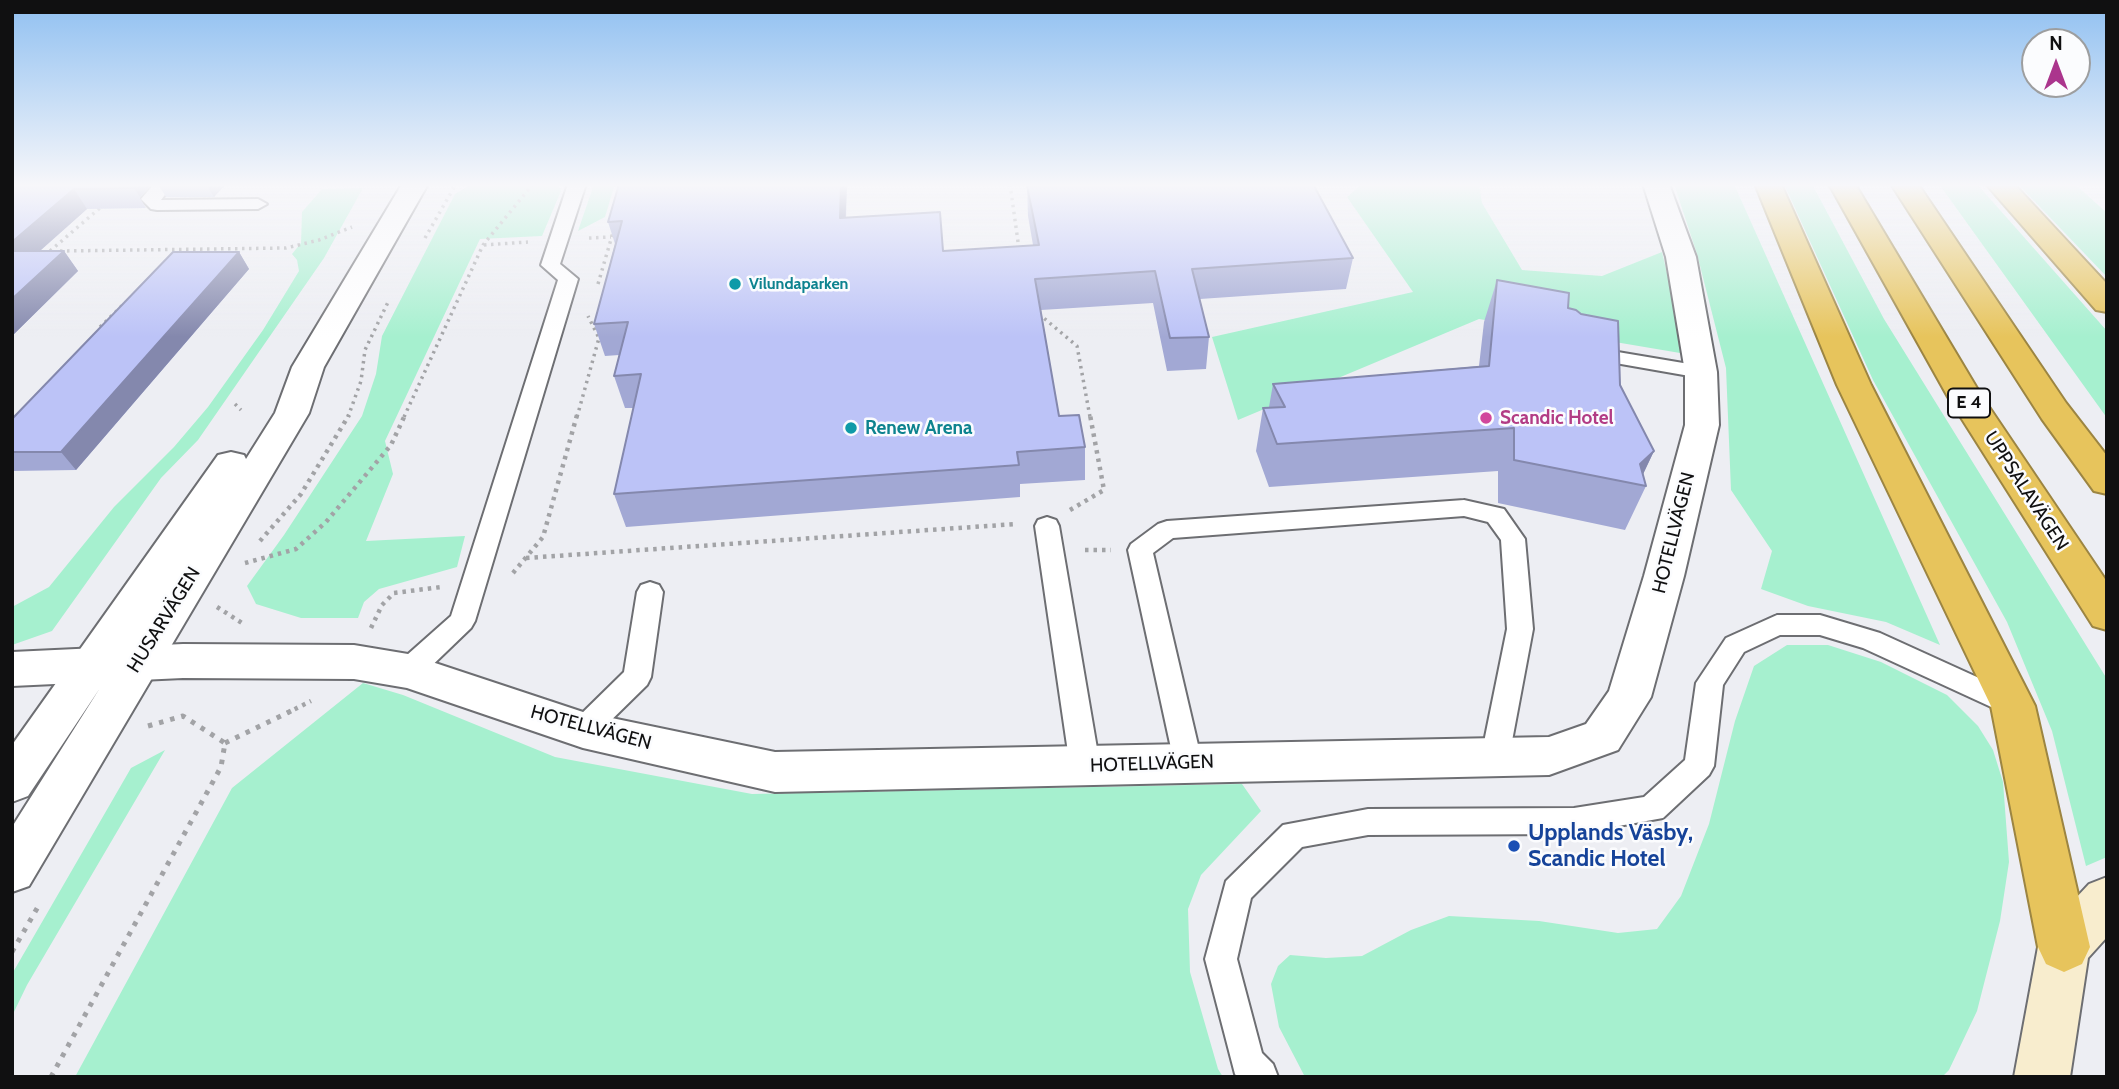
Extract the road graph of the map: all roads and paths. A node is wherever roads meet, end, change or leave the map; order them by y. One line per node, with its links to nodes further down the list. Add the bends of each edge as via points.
1 (70, 235): 18 (path)
2 (332, 235): 15 (path, via 286,248)
3 (385, 235): 28 (street, HUSARVÄGEN)
4 (427, 235): 14 (path)
5 (491, 235): 35 (path, via 391,445 326,522 296,549 241,564)
6 (560, 235): 37 (lane, via 550,264 568,279)
7 (612, 235): 21 (path)
8 (1017, 235): 16 (path)
9 (1673, 235): 29 (street, HOTELLVÄGEN)
10 (1790, 235): 47 (highway, via 1854,385)
11 (1871, 235): 40 (highway, UPPSALAVÄGEN / E 4, via 1965,397)
12 (1938, 235): 32 (highway, via 2054,411)
13 (2045, 235): 24 (highway)
14 (424, 240)
15 (183, 249): 18 (path); 19 (path)
16 (1019, 250)
17 (39, 251): 18 (path)
18 (52, 251)
19 (178, 255)
20 (394, 290): 34 (path, via 365,350 352,410 301,494)
21 (596, 290)
22 (131, 299): 26 (path)
23 (592, 303): 36 (path, via 588,316 600,338 543,537)
24 (2107, 303)
25 (1036, 312): 33 (path, via 1077,346 1104,490)
26 (99, 329)
27 (1572, 350): 29 (lane)
28 (308, 367): 43 (street, HUSARVÄGEN, via 292,413); 44 (street, HUSARVÄGEN, via 268,410)
29 (1701, 372): 51 (street, HOTELLVÄGEN, via 1702,425 1629,697 1602,737 1549,756)
30 (235, 404): 31 (path)
31 (241, 410)
32 (2107, 482)
33 (1047, 526): 36 (path, via 1028,523); 53 (lane)
34 (258, 544)
35 (249, 554)
36 (525, 558): 37 (path, via 509,577)
37 (472, 584): 42 (path, via 394,593 382,605); 46 (lane, via 462,621)
38 (650, 592): 49 (lane, via 638,677)
39 (223, 597): 41 (path, via 217,607)
40 (2107, 615)
41 (247, 626)
42 (354, 662): 43 (street, HOTELLVÄGEN); 46 (street, HOTELLVÄGEN); 50 (path, via 343,685)
43 (137, 663): 44 (street, HOTELLVÄGEN); 55 (street, HUSARVÄGEN)
44 (95, 664): 45 (street, HOTELLVÄGEN); 54 (street, HUSARVÄGEN)
45 (12, 668)
46 (408, 671): 49 (street, HOTELLVÄGEN)
47 (2014, 706): 58 (highway); 62 (lane, via 1871,640 1820,625 1777,625 1735,645 1710,683 1699,766 1652,809 1574,821 1368,822 1294,835 1237,891 1221,960 1247,1062)
48 (141, 728): 50 (path, via 183,716)
49 (583, 730): 53 (street, HOTELLVÄGEN, via 775,772)
50 (225, 743): 61 (path, via 221,767)
51 (1495, 757): 52 (street, HOTELLVÄGEN); 52 (lane, via 1520,629 1513,539 1496,515 1464,508 1167,530 1140,550)
52 (1188, 762): 53 (street, HOTELLVÄGEN)
53 (1085, 766)
54 (12, 782)
55 (12, 870)
56 (46, 893): 59 (path)
57 (2107, 901): 58 (main road)
58 (2064, 947): 60 (main road)
59 (12, 952)
60 (2042, 1076)
61 (51, 1077)
62 (1260, 1077)

